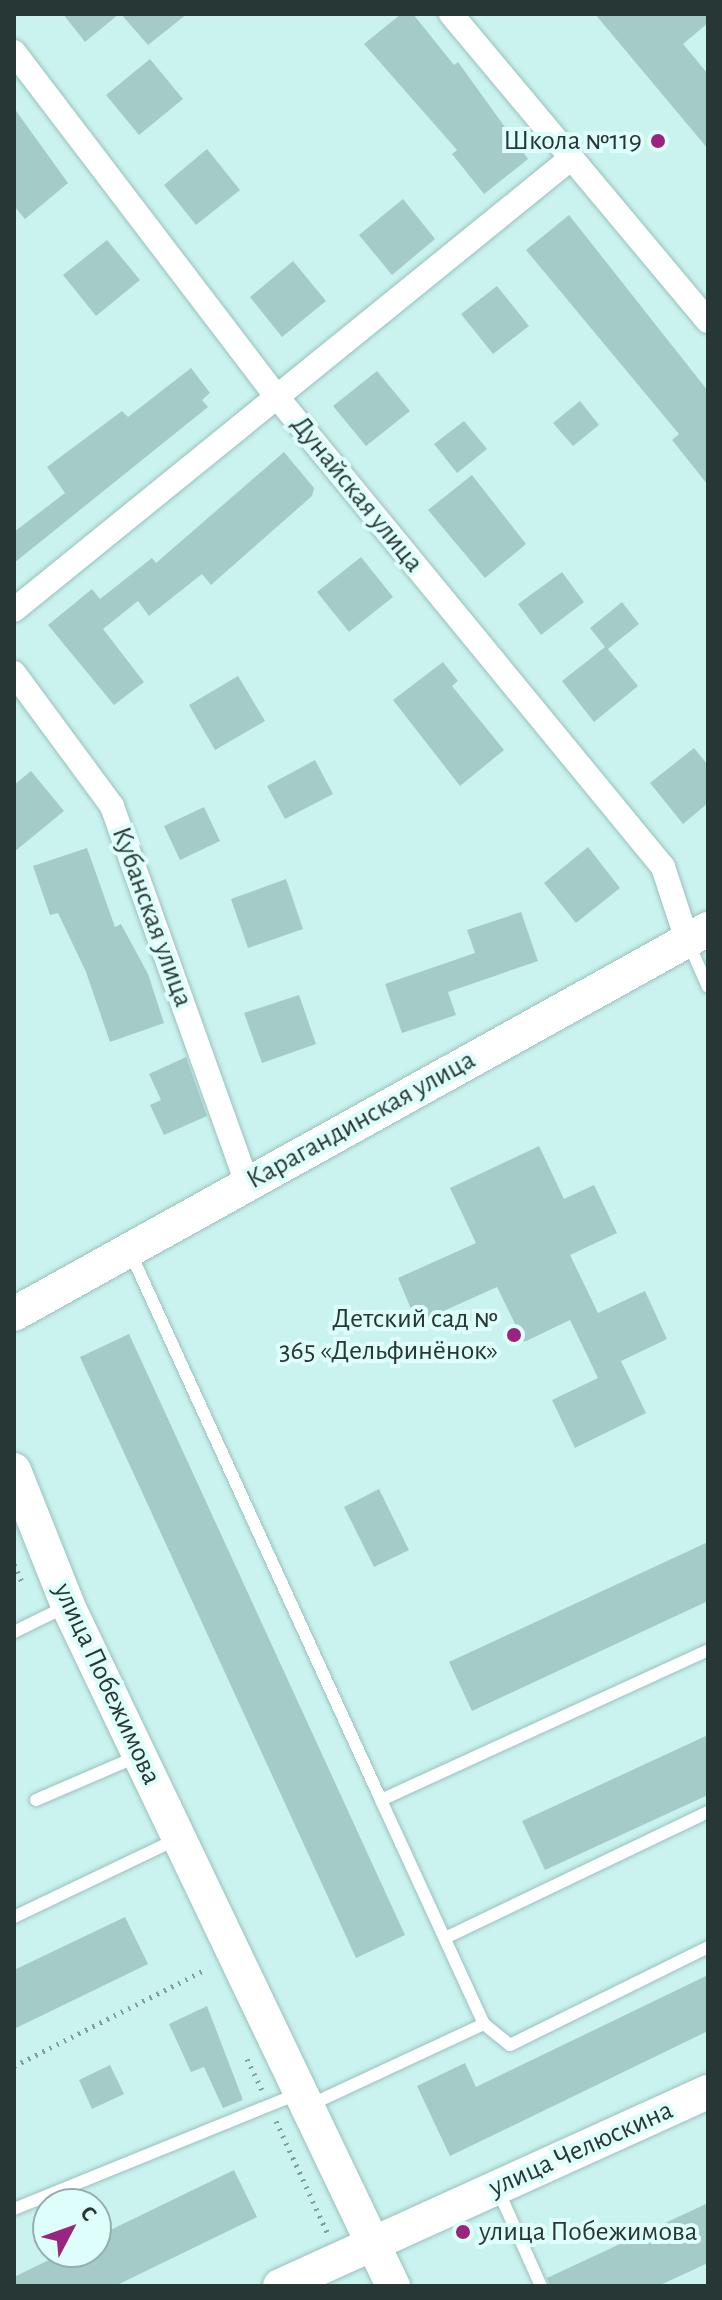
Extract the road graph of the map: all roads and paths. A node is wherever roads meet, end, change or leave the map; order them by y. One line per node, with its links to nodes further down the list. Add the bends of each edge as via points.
1 (451, 14): 3 (street)
2 (14, 52): 5 (street, Дунайская улица)
3 (569, 160): 4 (street); 5 (street)
4 (708, 321)
5 (277, 397): 6 (street); 8 (street, Дунайская улица, via 663,867)
6 (14, 610)
7 (14, 673): 10 (street, Кубанская улица, via 112,806)
8 (698, 935): 9 (lane); 10 (street, Карагандинская улица)
9 (708, 987)
10 (247, 1183): 11 (street, Карагандинская улица)
11 (129, 1249): 12 (street, Карагандинская улица); 20 (lane)
12 (14, 1314)
13 (14, 1470): 14 (street, улица Побежимова)
14 (21, 1505): 15 (street, улица Побежимова)
15 (68, 1606): 16 (lane); 18 (street, улица Побежимова)
16 (14, 1632)
17 (708, 1650): 20 (lane)
18 (139, 1756): 19 (lane); 22 (street, улица Побежимова)
19 (36, 1800)
20 (381, 1800): 24 (lane)
21 (708, 1812): 24 (lane)
22 (179, 1838): 23 (lane); 30 (street, улица Побежимова)
23 (14, 1917)
24 (445, 1938): 27 (lane)
25 (708, 1947): 27 (lane, via 510,2045)
26 (205, 1970): 28 (path)
27 (484, 2024): 30 (lane)
28 (14, 2066)
29 (708, 2092): 31 (street, улица Челюскина)
30 (304, 2099): 32 (lane); 33 (street, улица Побежимова)
31 (496, 2187): 33 (street, улица Челюскина); 36 (lane)
32 (14, 2209)
33 (373, 2242): 34 (street, улица Челюскина); 35 (street, улица Побежимова)
34 (280, 2286)
35 (393, 2286)
36 (541, 2286)

